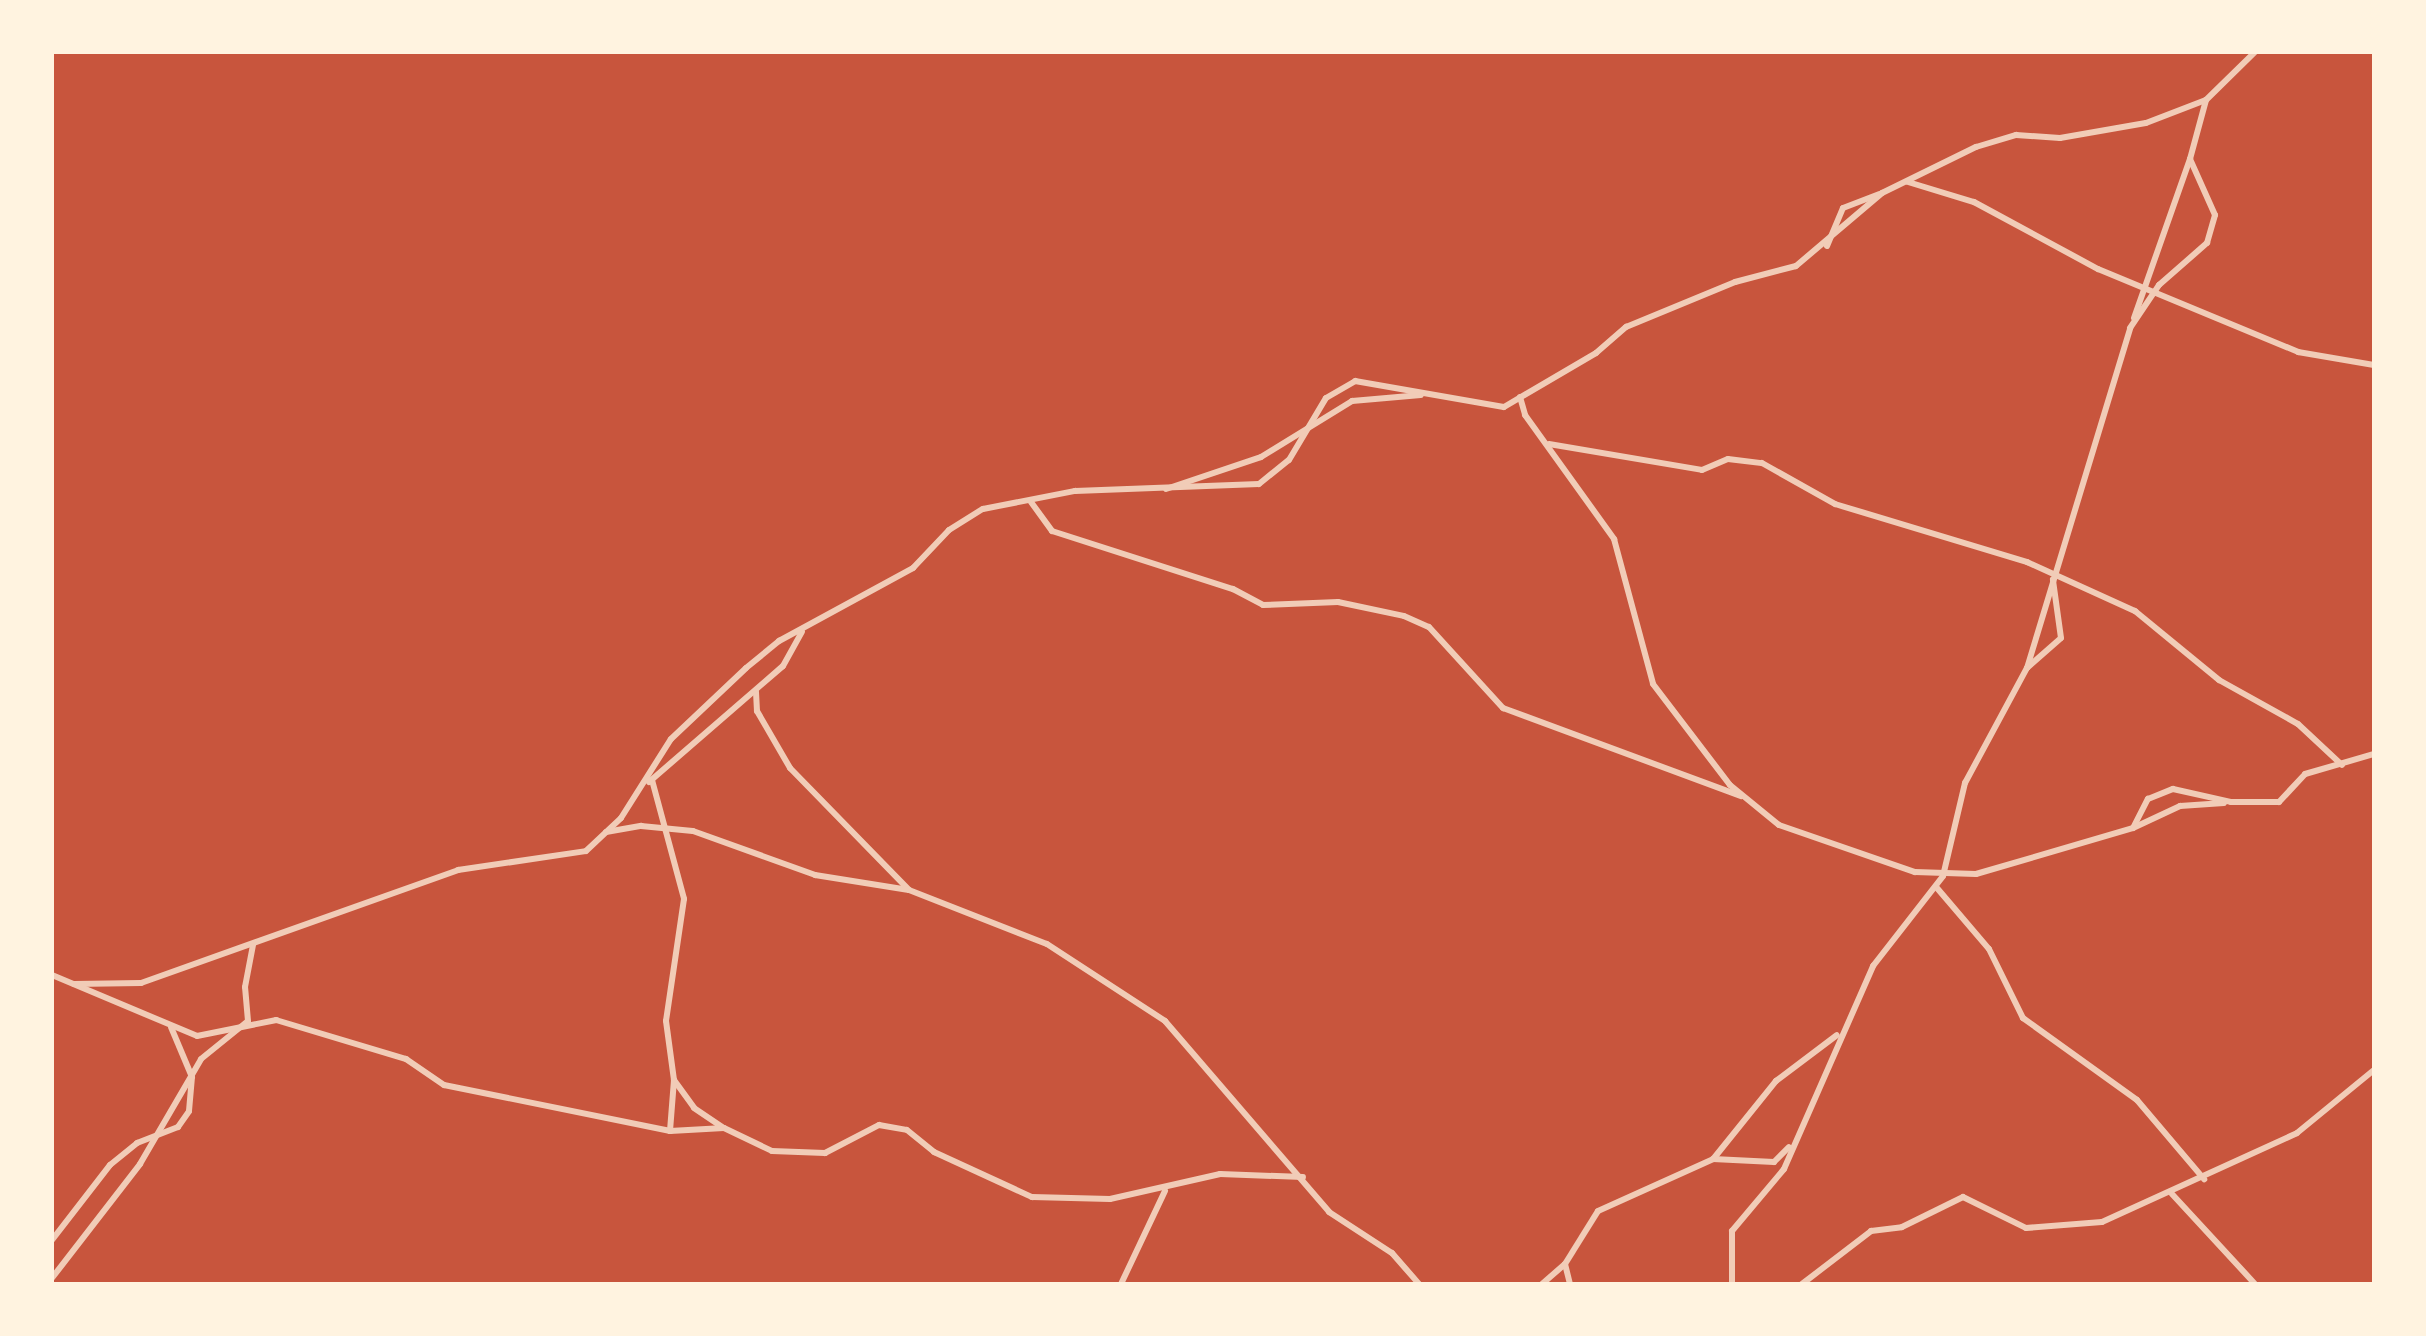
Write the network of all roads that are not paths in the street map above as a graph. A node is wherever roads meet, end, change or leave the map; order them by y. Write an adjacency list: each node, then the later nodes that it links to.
1 (2255, 52): 2 (street)
2 (2206, 100): 3 (street); 4 (street)
3 (2190, 159): 7 (street); 8 (street)
4 (1908, 182): 5 (street); 7 (street)
5 (1882, 193): 6 (street); 6 (street)
6 (1827, 247): 12 (street)
7 (2145, 286): 8 (street); 9 (street)
8 (2155, 290): 9 (street); 10 (street)
9 (2130, 328): 17 (street)
10 (2374, 365)
11 (1425, 394): 12 (street); 13 (street); 13 (street)
12 (1520, 397): 14 (street)
13 (1303, 435): 15 (street); 15 (street)
14 (1549, 444): 17 (street); 25 (street)
15 (1160, 491): 16 (street)
16 (1031, 502): 18 (street); 25 (street)
17 (2052, 577): 19 (street); 19 (street); 22 (street)
18 (802, 632): 20 (street); 24 (street)
19 (2027, 668): 30 (street)
20 (756, 692): 23 (street); 32 (street)
21 (2374, 754): 22 (street)
22 (2342, 765): 26 (street)
23 (652, 780): 24 (street); 27 (street)
24 (643, 787): 29 (street)
25 (1744, 797): 30 (street)
26 (2231, 802): 28 (street); 28 (street)
27 (661, 828): 29 (street); 32 (street); 41 (street)
28 (2133, 828): 30 (street)
29 (605, 832): 33 (street)
30 (1943, 876): 31 (street)
31 (1937, 888): 38 (street); 48 (street)
32 (909, 890): 47 (street)
33 (253, 945): 35 (street); 36 (street)
34 (52, 975): 35 (street)
35 (74, 984): 37 (street)
36 (248, 1021): 37 (street); 40 (street); 43 (street)
37 (171, 1027): 40 (street)
38 (1840, 1033): 45 (street); 46 (street)
39 (2374, 1070): 48 (street)
40 (192, 1077): 44 (street); 44 (street)
41 (674, 1080): 42 (street); 43 (street)
42 (724, 1128): 43 (street); 49 (street)
43 (670, 1131)
44 (161, 1132): 51 (street); 53 (street)
45 (1789, 1147): 46 (street); 58 (street)
46 (1713, 1159): 52 (street)
47 (1303, 1177): 49 (street); 55 (street)
48 (2204, 1179): 50 (street)
49 (1165, 1191): 54 (street)
50 (2172, 1194): 59 (street); 60 (street)
51 (52, 1240)
52 (1565, 1264): 56 (street); 57 (street)
53 (52, 1278)
54 (1121, 1284)
55 (1419, 1284)
56 (1542, 1284)
57 (1570, 1284)
58 (1732, 1284)
59 (1802, 1284)
60 (2255, 1284)

